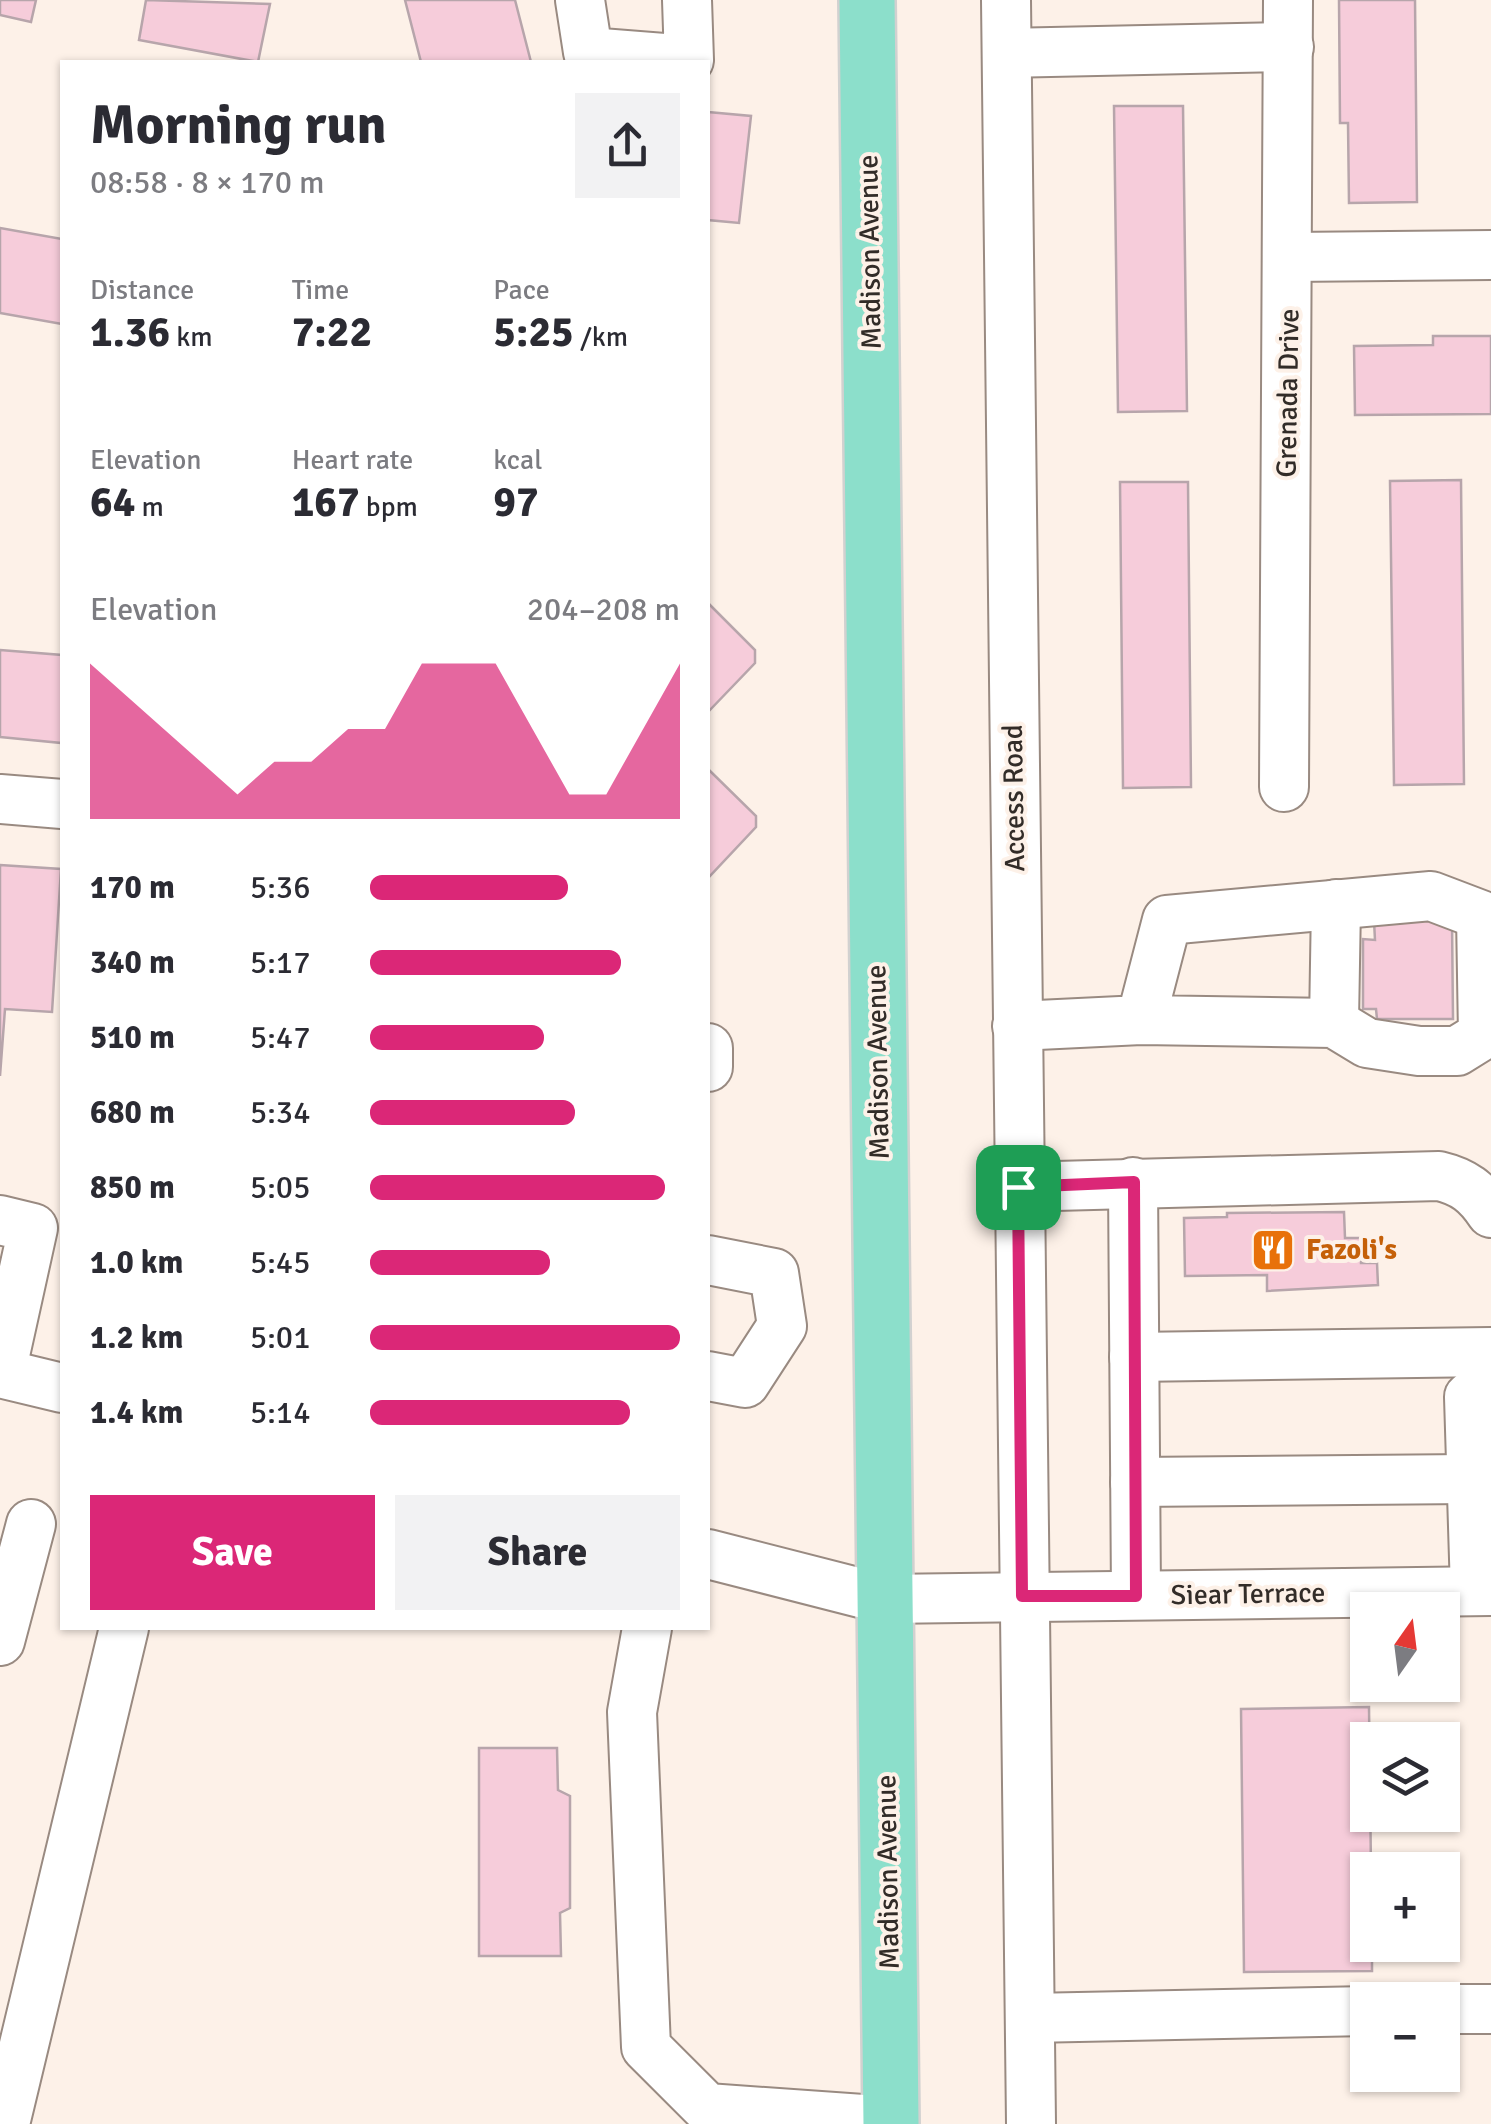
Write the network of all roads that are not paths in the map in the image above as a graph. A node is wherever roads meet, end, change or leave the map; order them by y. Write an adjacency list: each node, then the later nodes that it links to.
1 (580, 0): 2 (street)
2 (686, 0)
3 (867, 0): 35 (main road, Madison Avenue)
4 (1006, 0): 7 (street, Access Road)
5 (1288, 0): 6 (street, Grenada Drive)
6 (1288, 47): 7 (street); 9 (street, Grenada Drive)
7 (1007, 53): 16 (street, Access Road)
8 (1491, 255): 9 (street)
9 (1290, 257): 10 (street, Grenada Drive)
10 (1284, 787)
11 (0, 799): 12 (street)
12 (60, 804)
13 (1336, 904): 14 (street); 15 (street); 15 (street)
14 (1141, 1020): 15 (street); 16 (street)
15 (1334, 1024)
16 (1017, 1026): 18 (street, Access Road)
17 (1134, 1182): 18 (street); 19 (street); 23 (street)
18 (1018, 1187): 33 (street, Access Road)
19 (1491, 1212)
20 (0, 1220): 24 (street)
21 (710, 1260): 25 (street)
22 (1491, 1352): 23 (street)
23 (1134, 1357): 29 (street)
24 (0, 1373): 27 (street)
25 (710, 1376)
26 (1491, 1378): 28 (street)
27 (60, 1388)
28 (1469, 1479): 29 (street); 32 (street)
29 (1135, 1482): 34 (street)
30 (31, 1524): 38 (street)
31 (710, 1555): 35 (street, Siear Terrace)
32 (1483, 1591): 34 (street, Siear Terrace)
33 (1022, 1596): 34 (street, Siear Terrace); 35 (street, Siear Terrace); 42 (street, Access Road)
34 (1136, 1596)
35 (884, 1599): 43 (main road, Madison Avenue)
36 (124, 1630): 44 (street)
37 (647, 1630): 43 (street)
38 (0, 1641)
39 (1491, 2008): 40 (street)
40 (1460, 2009)
41 (1350, 2011): 42 (street)
42 (1030, 2018): 45 (street, Access Road)
43 (891, 2123)
44 (5, 2124)
45 (1031, 2124)

